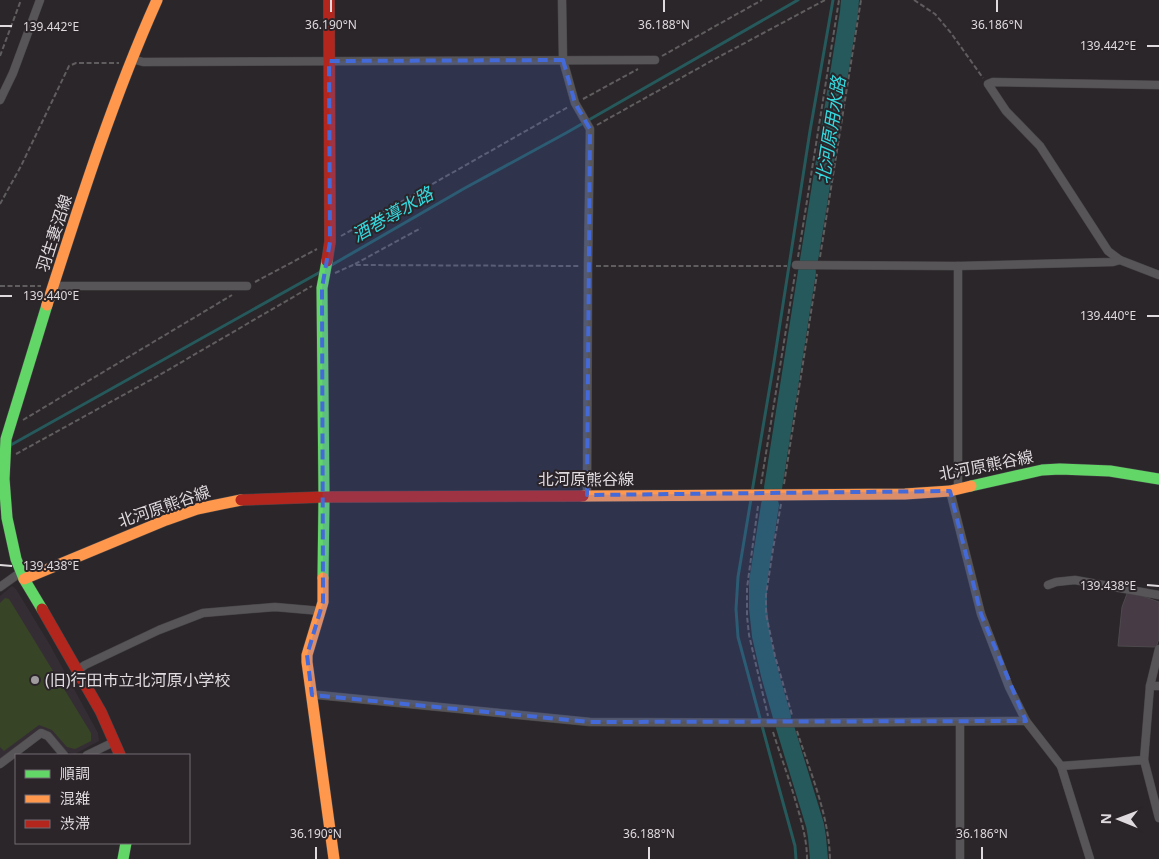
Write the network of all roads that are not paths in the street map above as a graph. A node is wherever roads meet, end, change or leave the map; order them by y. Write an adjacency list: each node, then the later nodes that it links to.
1 (40, 0): 10 (street)
2 (157, 0): 8 (main road, 羽生妻沼線)
3 (329, 0): 7 (main road)
4 (562, 0): 5 (street)
5 (563, 60): 6 (street); 7 (street); 20 (street)
6 (655, 60)
7 (329, 61): 8 (street); 21 (main road)
8 (131, 63): 15 (main road, 羽生妻沼線)
9 (1159, 85): 11 (street)
10 (0, 100)
11 (1120, 260): 13 (street); 14 (street)
12 (796, 265): 13 (street)
13 (958, 266): 19 (street)
14 (1159, 275)
15 (53, 286): 16 (street); 17 (main road, 羽生妻沼線)
16 (247, 286)
17 (4, 447): 22 (main road, 羽生妻沼線)
18 (1159, 479): 19 (main road, 北河原熊谷線)
19 (954, 490): 20 (main road, 北河原熊谷線); 32 (street)
20 (587, 495): 21 (main road, 北河原熊谷線)
21 (324, 497): 22 (main road, 北河原熊谷線); 26 (main road)
22 (23, 576): 24 (street); 28 (main road, 羽生妻沼線)
23 (1048, 585): 25 (street)
24 (0, 587)
25 (1159, 595)
26 (321, 611): 28 (street); 30 (main road)
27 (1159, 649): 29 (street)
28 (78, 670): 33 (main road, 羽生妻沼線)
29 (1155, 686): 37 (street)
30 (312, 695): 31 (street); 43 (main road)
31 (960, 722): 32 (street); 44 (street)
32 (1026, 722): 39 (street)
33 (114, 742): 35 (street); 36 (main road, 羽生妻沼線)
34 (63, 754): 38 (street)
35 (89, 754)
36 (120, 754)
37 (1144, 760): 39 (street); 40 (street)
38 (0, 764)
39 (1061, 766): 45 (street)
40 (1159, 818)
41 (126, 844): 42 (main road)
42 (123, 859)
43 (334, 859)
44 (960, 859)
45 (1090, 859)

